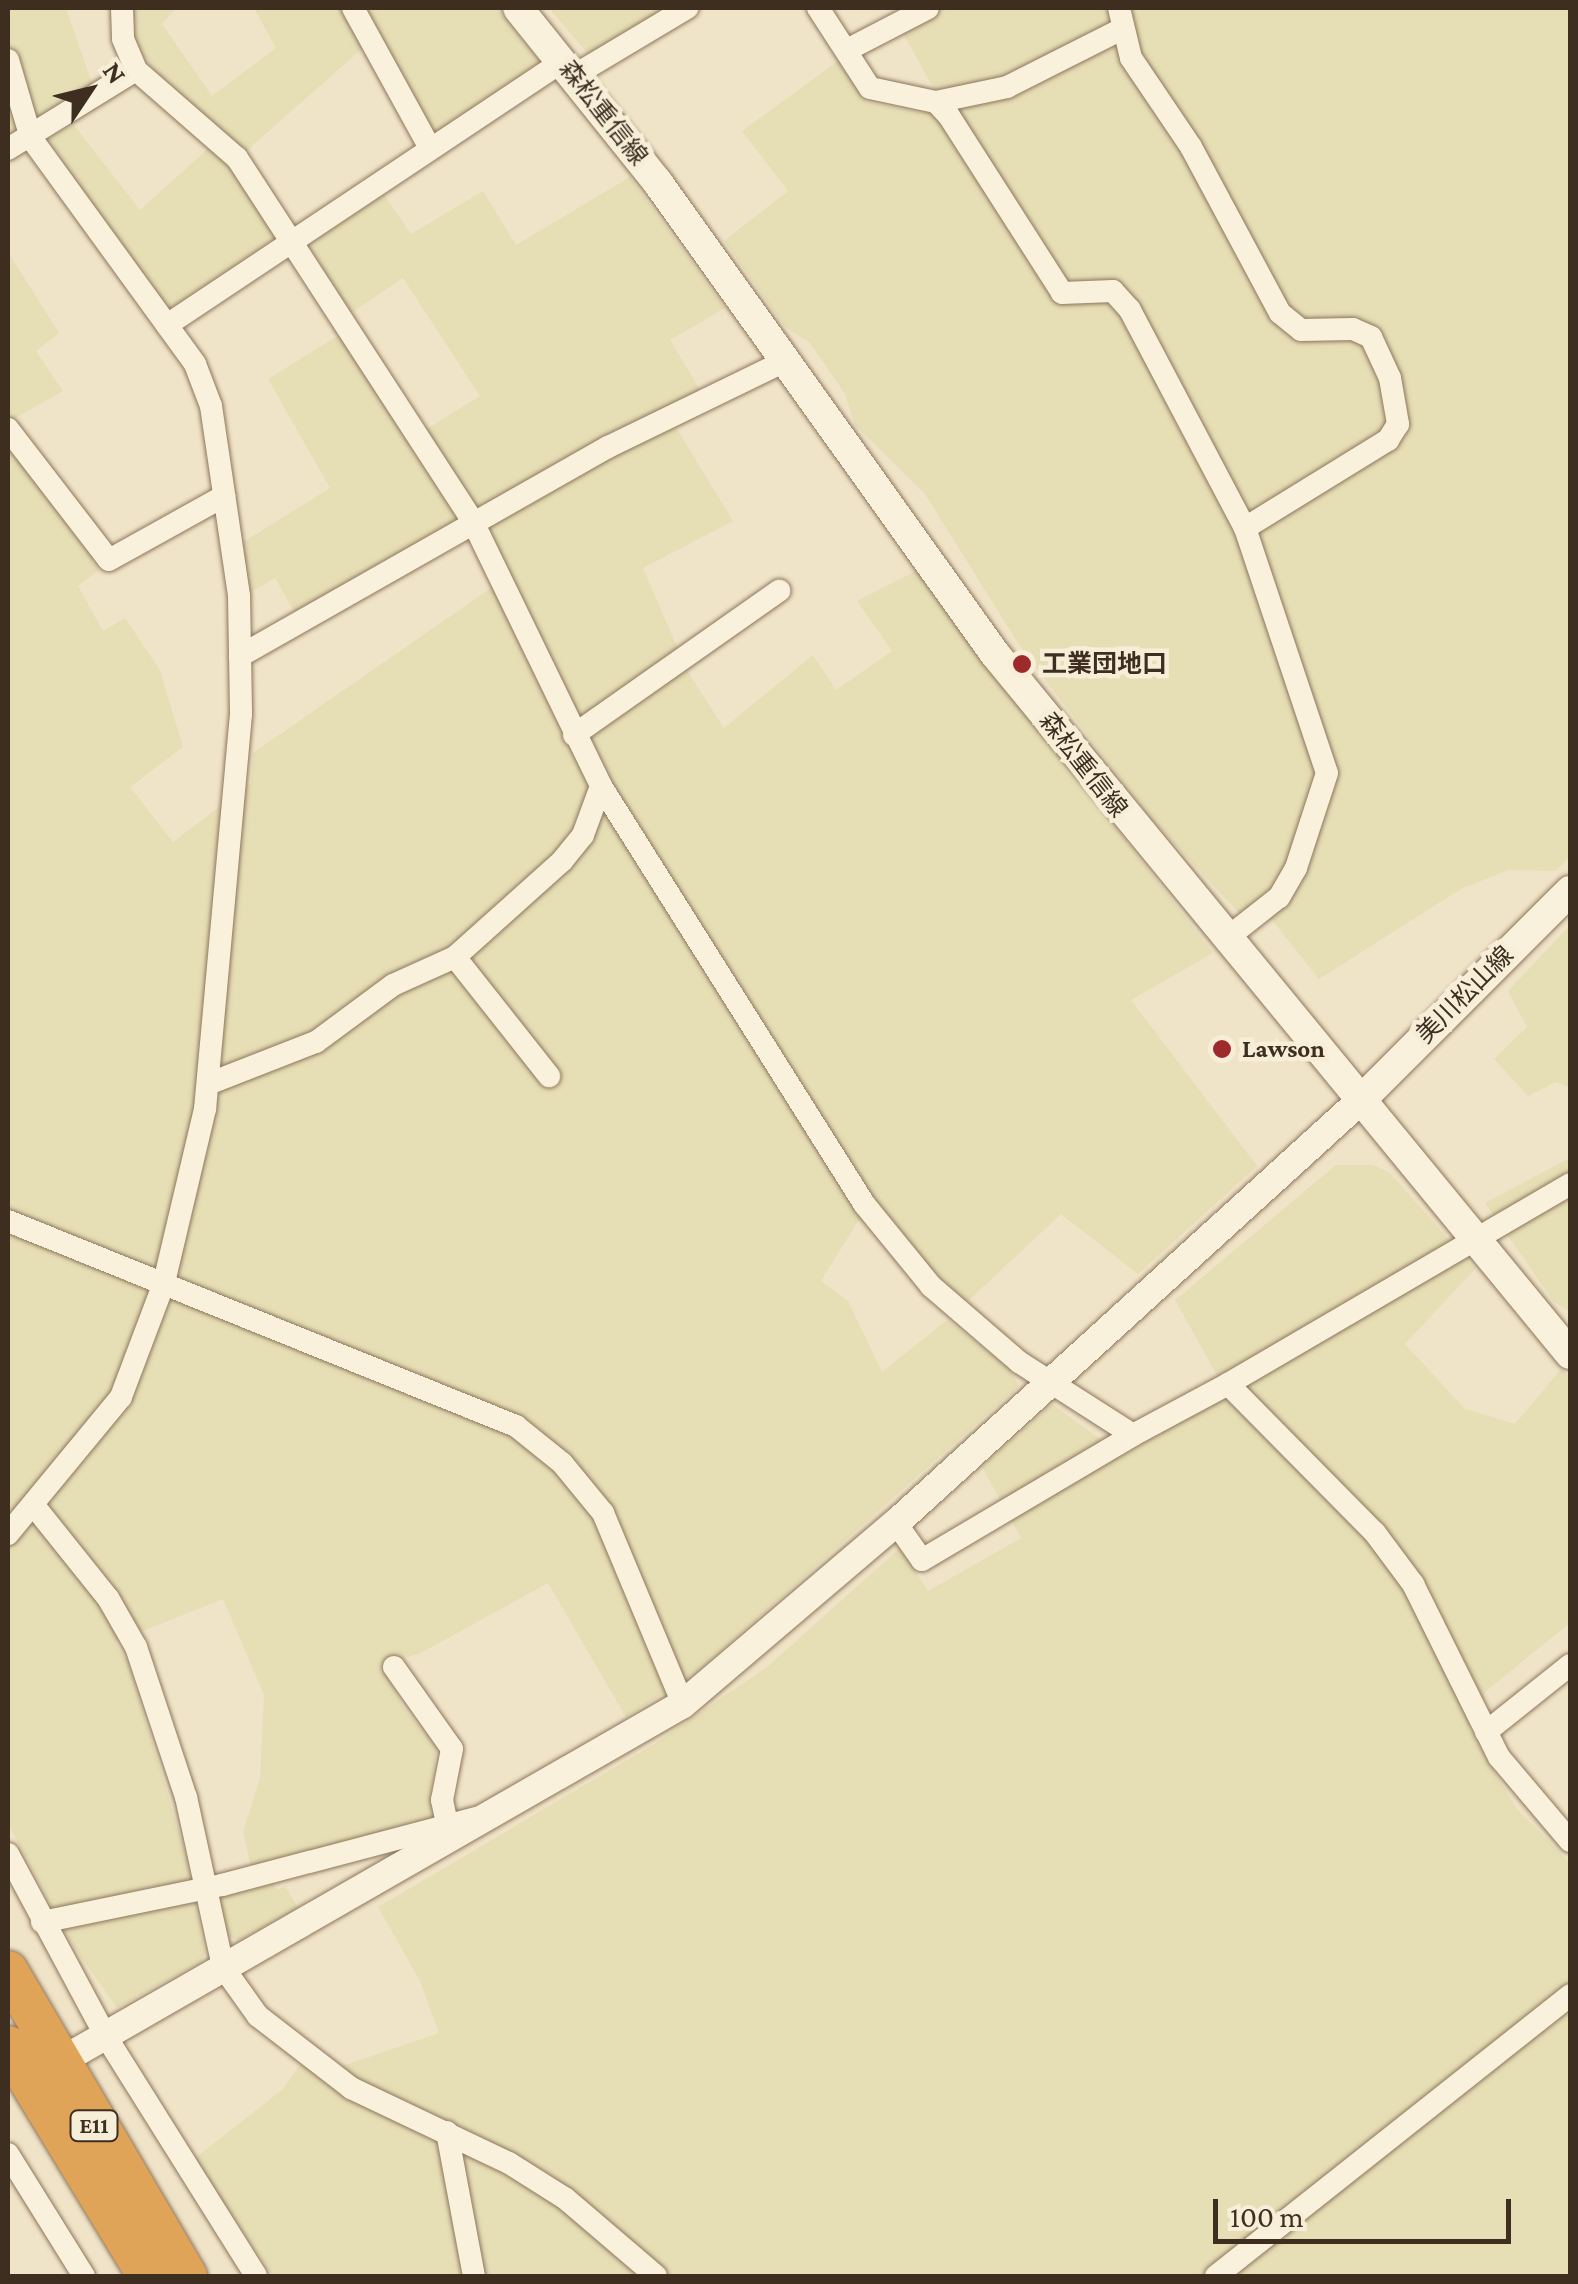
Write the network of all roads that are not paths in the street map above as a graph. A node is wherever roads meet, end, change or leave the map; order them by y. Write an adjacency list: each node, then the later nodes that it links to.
1 (122, 8): 11 (street)
2 (353, 8): 15 (street)
3 (518, 8): 10 (main road, 森松重信線)
4 (687, 8): 10 (street)
5 (818, 8): 8 (street)
6 (928, 8): 8 (street)
7 (1119, 19): 12 (street); 22 (street)
8 (847, 50): 12 (street)
9 (8, 60): 13 (street)
10 (569, 68): 15 (street); 18 (main road, 森松重信線)
11 (136, 70): 13 (street); 16 (street)
12 (936, 102): 22 (street)
13 (31, 138): 14 (street); 17 (street)
14 (8, 148)
15 (430, 148): 16 (street)
16 (290, 239): 17 (street); 21 (street)
17 (167, 326): 20 (street)
18 (785, 361): 21 (street); 28 (main road, 森松重信線)
19 (8, 429): 20 (street)
20 (224, 496): 24 (street)
21 (473, 522): 24 (street); 25 (street)
22 (1245, 528): 28 (street)
23 (779, 592): 25 (street)
24 (240, 656): 31 (street)
25 (574, 734): 26 (street)
26 (601, 786): 29 (street); 38 (street)
27 (1570, 891): 32 (main road, 美川松山線)
28 (1226, 939): 32 (main road, 森松重信線)
29 (455, 957): 30 (street); 31 (street)
30 (549, 1076)
31 (208, 1084): 36 (street)
32 (1360, 1101): 35 (main road, 森松重信線); 38 (street)
33 (1570, 1184): 35 (street)
34 (8, 1221): 36 (street)
35 (1474, 1238): 37 (main road, 森松重信線); 39 (street)
36 (164, 1283): 41 (street); 46 (street)
37 (1570, 1354)
38 (1052, 1382): 40 (street); 42 (street)
39 (1228, 1384): 40 (street); 47 (street)
40 (1133, 1435): 42 (street)
41 (34, 1507): 43 (street); 52 (street)
42 (896, 1523): 46 (street)
43 (8, 1534)
44 (1570, 1664): 47 (street)
45 (394, 1667): 49 (street)
46 (683, 1704): 48 (street)
47 (1486, 1732): 50 (street)
48 (485, 1816): 49 (street); 54 (street)
49 (447, 1824): 52 (street)
50 (1570, 1841)
51 (8, 1854): 53 (street)
52 (203, 1888): 53 (street); 54 (street)
53 (42, 1922): 57 (street)
54 (223, 1967): 57 (street); 60 (street)
55 (8, 1971): 64 (highway, E11)
56 (1570, 1995): 68 (street)
57 (106, 2034): 59 (street); 65 (street)
58 (8, 2046): 63 (highway, E11)
59 (75, 2052)
60 (447, 2132): 66 (street); 67 (street)
61 (8, 2154): 62 (street)
62 (84, 2276)
63 (148, 2276)
64 (186, 2276)
65 (256, 2276)
66 (474, 2276)
67 (656, 2276)
68 (1216, 2276)

